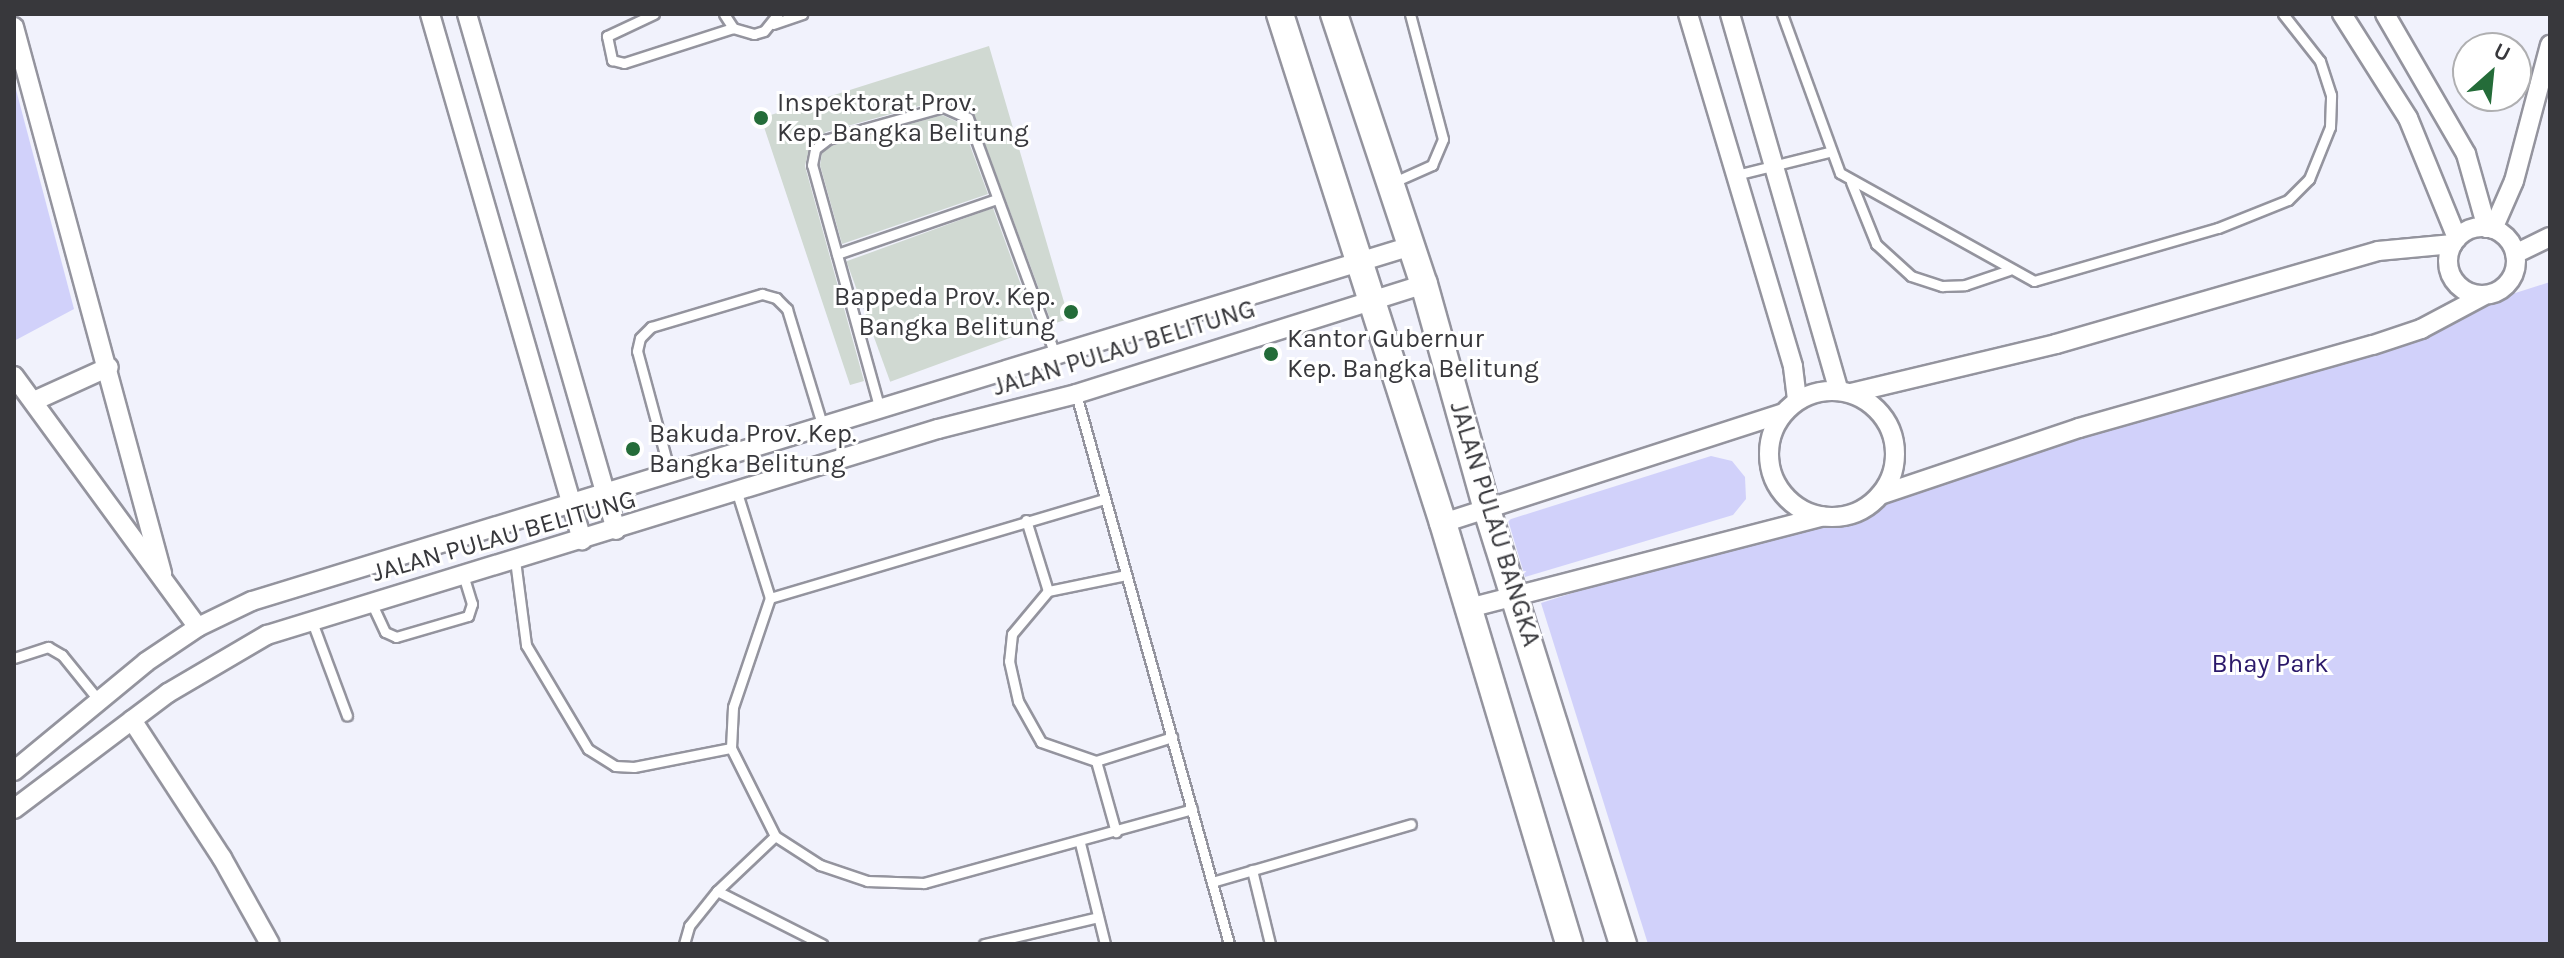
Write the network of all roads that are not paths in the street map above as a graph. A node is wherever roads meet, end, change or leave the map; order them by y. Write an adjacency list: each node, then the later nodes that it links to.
1 (430, 14): 50 (street)
2 (467, 14): 47 (street)
3 (654, 14): 17 (lane)
4 (724, 14): 17 (lane)
5 (802, 14): 15 (lane)
6 (1280, 14): 31 (main road, JALAN PULAU BANGKA)
7 (1334, 14): 23 (main road, JALAN PULAU BANGKA)
8 (1410, 14): 23 (lane)
9 (1688, 14): 21 (street)
10 (1730, 14): 20 (street)
11 (1782, 14): 19 (lane)
12 (2283, 14): 32 (lane)
13 (2342, 14): 27 (street)
14 (2385, 14): 25 (street)
15 (776, 19): 17 (lane)
16 (14, 27): 37 (street)
17 (733, 28)
18 (2550, 45): 25 (street)
19 (1829, 152): 20 (lane); 22 (lane)
20 (1774, 166): 21 (lane); 39 (street)
21 (1736, 175): 43 (street)
22 (1851, 182): 32 (lane); 32 (lane)
23 (1390, 184): 28 (main road, JALAN PULAU BANGKA)
24 (997, 199): 29 (lane); 29 (lane); 36 (lane)
25 (2490, 228): 27 (street); 30 (street)
26 (2550, 237): 30 (street)
27 (2455, 241): 34 (street); 39 (street)
28 (1411, 246): 31 (street, JALAN PULAU BELITUNG); 33 (main road, JALAN PULAU BANGKA)
29 (837, 254): 42 (lane)
30 (2515, 254): 34 (street)
31 (1360, 263): 35 (main road, JALAN PULAU BANGKA); 36 (street, JALAN PULAU BELITUNG)
32 (2009, 270)
33 (1424, 284): 35 (street, JALAN PULAU BELITUNG); 51 (main road, JALAN PULAU BANGKA)
34 (2483, 296): 48 (street)
35 (1372, 299): 40 (street, JALAN PULAU BELITUNG); 54 (main road, JALAN PULAU BANGKA)
36 (1055, 355): 42 (street, JALAN PULAU BELITUNG)
37 (109, 367): 41 (street); 58 (street)
38 (14, 376): 41 (street)
39 (1845, 392): 43 (street); 48 (street)
40 (1076, 394): 46 (street, JALAN PULAU BELITUNG); 49 (lane)
41 (34, 401): 58 (street)
42 (879, 406): 44 (street, JALAN PULAU BELITUNG)
43 (1790, 407): 51 (street); 52 (street)
44 (822, 424): 45 (street, JALAN PULAU BELITUNG); 45 (lane)
45 (670, 473): 47 (street, JALAN PULAU BELITUNG)
46 (737, 493): 55 (street, JALAN PULAU BELITUNG); 63 (lane)
47 (605, 494): 50 (street, JALAN PULAU BELITUNG); 55 (street)
48 (1880, 495): 52 (street)
49 (1105, 499): 53 (lane); 60 (lane)
50 (570, 504): 56 (street); 67 (street, JALAN PULAU BELITUNG)
51 (1487, 510): 54 (street); 62 (main road, JALAN PULAU BANGKA)
52 (1825, 516): 62 (street)
53 (1026, 520): 61 (lane); 63 (lane)
54 (1443, 523): 65 (main road, JALAN PULAU BANGKA)
55 (616, 530): 56 (street, JALAN PULAU BELITUNG)
56 (582, 540): 57 (street, JALAN PULAU BELITUNG)
57 (515, 560): 59 (street, JALAN PULAU BELITUNG); 73 (lane)
58 (162, 573): 67 (street)
59 (463, 575): 64 (street, JALAN PULAU BELITUNG); 64 (lane)
60 (1126, 575): 61 (lane); 72 (lane)
61 (1048, 591): 74 (lane)
62 (1517, 595): 65 (street); 94 (main road, JALAN PULAU BANGKA)
63 (770, 598): 73 (lane)
64 (371, 602): 66 (street, JALAN PULAU BELITUNG)
65 (1465, 609): 93 (main road, JALAN PULAU BANGKA)
66 (311, 619): 70 (lane); 71 (street, JALAN PULAU BELITUNG)
67 (198, 627): 69 (street, JALAN PULAU BELITUNG)
68 (14, 658): 69 (lane)
69 (101, 702): 75 (street, JALAN PULAU BELITUNG)
70 (347, 716)
71 (132, 720): 76 (street, JALAN PULAU BELITUNG); 86 (street)
72 (1172, 737): 74 (lane); 77 (lane)
73 (731, 748): 80 (lane)
74 (1096, 761): 79 (lane)
75 (14, 771)
76 (14, 809)
77 (1192, 809): 79 (lane); 83 (lane)
78 (1411, 824): 82 (lane)
79 (1116, 832): 81 (lane)
80 (775, 836): 81 (lane); 84 (lane)
81 (1080, 843): 85 (lane)
82 (1252, 870): 83 (lane); 92 (lane)
83 (1212, 882): 91 (lane)
84 (717, 891): 87 (lane); 88 (lane)
85 (1098, 917): 89 (lane); 90 (lane)
86 (270, 944)
87 (684, 944)
88 (822, 944)
89 (984, 944)
90 (1105, 944)
91 (1229, 944)
92 (1270, 944)
93 (1569, 944)
94 (1623, 944)

